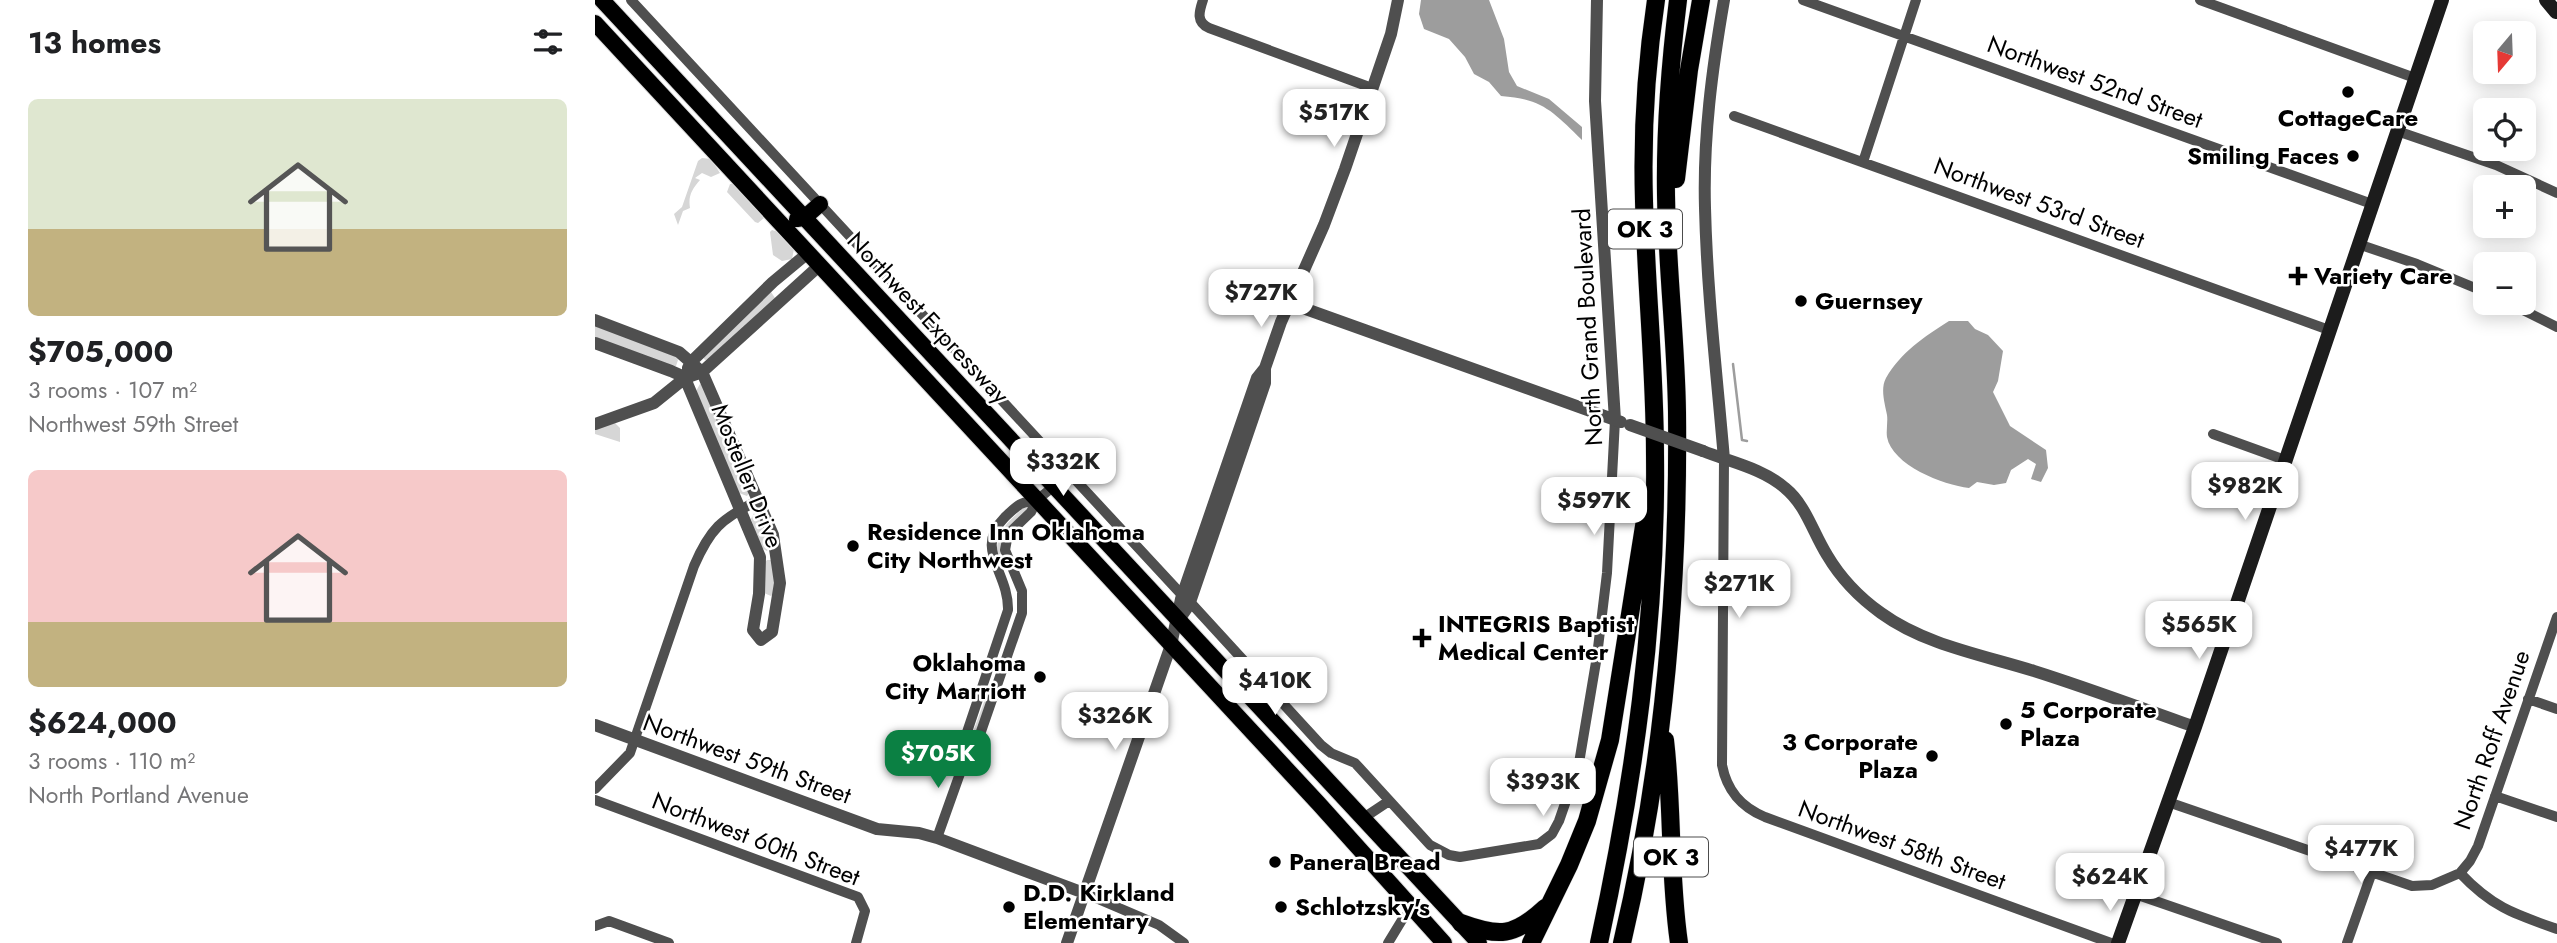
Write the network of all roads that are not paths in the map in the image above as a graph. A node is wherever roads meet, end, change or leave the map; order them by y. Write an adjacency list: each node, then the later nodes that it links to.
1 (602, 0): 29 (highway, Northwest Expressway)
2 (631, 0): 27 (street, Northwest Expressway)
3 (1203, 0): 22 (street)
4 (1398, 0): 22 (street)
5 (1597, 0): 48 (street, North Grand Boulevard)
6 (1648, 0): 20 (highway)
7 (1655, 0): 20 (highway, OK 3)
8 (1678, 0): 32 (highway, OK 3)
9 (1700, 0): 32 (highway)
10 (1724, 0): 52 (street)
11 (1803, 0): 19 (street, Northwest 52nd Street)
12 (1916, 0): 19 (street)
13 (2200, 0): 21 (street)
14 (2442, 0): 21 (main road)
15 (2546, 0): 17 (main road)
16 (2557, 4): 17 (street)
17 (2557, 13)
18 (595, 23): 30 (highway, Northwest Expressway)
19 (1904, 36): 25 (street); 28 (street, Northwest 52nd Street)
20 (1650, 47): 51 (highway, OK 3)
21 (2415, 78): 24 (main road)
22 (1372, 88): 39 (street)
23 (1734, 116): 25 (street, Northwest 53rd Street)
24 (2397, 131): 26 (street); 28 (main road)
25 (1863, 162): 43 (street, Northwest 53rd Street)
26 (2557, 193)
27 (820, 204): 29 (highway); 54 (street, Northwest Expressway)
28 (2372, 204): 31 (main road)
29 (804, 218): 30 (highway); 34 (highway, Northwest Expressway)
30 (778, 221): 33 (highway, Northwest Expressway)
31 (2358, 244): 37 (street); 43 (main road)
32 (1668, 248): 69 (highway, OK 3)
33 (808, 253): 34 (highway); 35 (highway, Northwest Expressway); 36 (street)
34 (838, 254): 55 (highway, Northwest Expressway)
35 (820, 265): 38 (street); 56 (highway, Northwest Expressway)
36 (773, 282): 38 (street); 45 (street)
37 (2473, 287)
38 (785, 297): 46 (street)
39 (1289, 303): 48 (street); 61 (street)
40 (2533, 315): 42 (street)
41 (595, 320): 45 (street)
42 (2557, 327)
43 (2329, 330): 53 (main road)
44 (595, 343): 47 (street)
45 (691, 362): 46 (street); 47 (street)
46 (702, 372): 47 (street); 57 (street, Mosteller Drive)
47 (682, 377): 49 (street); 58 (street, Mosteller Drive)
48 (1615, 420): 52 (street, bridge); 77 (street, North Grand Boulevard)
49 (595, 424)
50 (2214, 434): 53 (street)
51 (1655, 458): 89 (highway, OK 3); 102 (highway)
52 (1724, 460): 71 (street); 105 (street, Northwest 58th Street)
53 (2284, 460): 71 (main road)
54 (1070, 473): 55 (street); 61 (street, Northwest Expressway)
55 (1054, 486): 56 (street); 65 (highway, Northwest Expressway)
56 (1037, 500): 59 (street); 60 (street); 66 (highway, Northwest Expressway)
57 (757, 501): 58 (street); 58 (street, Mosteller Drive)
58 (740, 510): 72 (street)
59 (1010, 561): 60 (street); 63 (street)
60 (996, 565): 62 (street)
61 (1186, 598): 65 (street); 77 (street, Northwest Expressway)
62 (1009, 602): 63 (street); 73 (street)
63 (1022, 606): 73 (street)
64 (2557, 617): 67 (street, North Roff Avenue)
65 (1178, 621): 66 (street); 81 (highway, Northwest Expressway)
66 (1171, 645): 79 (highway, Northwest Expressway); 86 (street)
67 (2528, 699): 68 (street); 75 (street, North Roff Avenue)
68 (2557, 709)
69 (1662, 712): 103 (highway); 104 (highway, OK 3)
70 (595, 725): 72 (street, Northwest 59th Street)
71 (2195, 727): 78 (main road)
72 (634, 740): 74 (street); 82 (street, Northwest 59th Street)
73 (968, 751): 82 (street)
74 (595, 789)
75 (2495, 796): 80 (street); 85 (street, North Roff Avenue)
76 (595, 800): 95 (street, Northwest 60th Street)
77 (1389, 801): 81 (street)
78 (2168, 802): 84 (street); 87 (main road)
79 (1319, 804): 81 (highway); 83 (highway, Northwest Expressway)
80 (2557, 817)
81 (1362, 819): 88 (highway, Northwest Expressway)
82 (937, 838): 86 (street, Northwest 59th Street)
83 (1369, 858): 88 (highway); 90 (highway, Northwest Expressway)
84 (2372, 872): 85 (street); 108 (street)
85 (2460, 873): 93 (street)
86 (1084, 893): 96 (street); 97 (street)
87 (2135, 894): 106 (main road); 107 (street)
88 (1442, 904): 91 (highway, Northwest Expressway)
89 (1547, 906): 91 (highway); 101 (highway, OK 3)
90 (1413, 909): 98 (street); 99 (highway, Northwest Expressway)
91 (1461, 923): 100 (highway, Northwest Expressway)
92 (595, 926): 94 (street)
93 (2557, 929)
94 (669, 943)
95 (856, 943)
96 (1067, 943)
97 (1184, 943)
98 (1388, 943)
99 (1444, 943)
100 (1479, 943)
101 (1531, 943)
102 (1599, 943)
103 (1622, 943)
104 (1679, 943)
105 (2111, 943)
106 (2118, 943)
107 (2277, 943)
108 (2347, 943)

